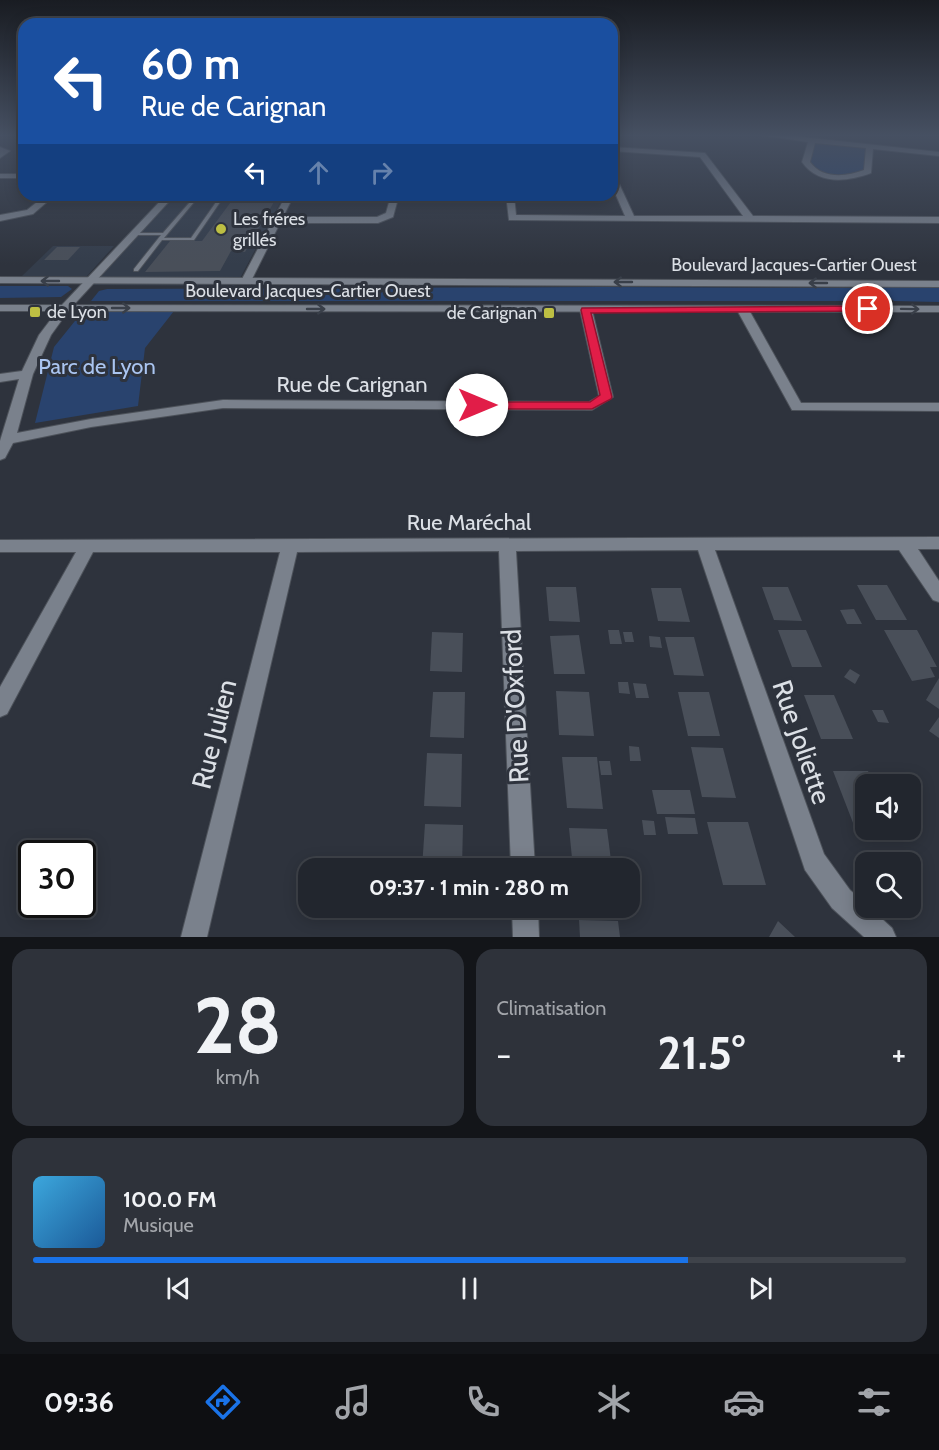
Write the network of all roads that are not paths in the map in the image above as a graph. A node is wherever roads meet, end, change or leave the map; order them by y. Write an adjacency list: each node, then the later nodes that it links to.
1 (719, 178): 12 (street)
2 (618, 190): 11 (street)
3 (44, 201): 10 (street)
4 (165, 201): 15 (street)
5 (193, 201): 16 (lane)
6 (219, 201): 16 (lane)
7 (287, 201): 13 (street)
8 (394, 201): 13 (street)
9 (511, 201): 11 (street)
10 (0, 219)
11 (631, 219): 12 (street)
12 (750, 219): 14 (street)
13 (278, 220): 20 (street)
14 (939, 220)
15 (135, 234): 16 (lane); 19 (street)
16 (162, 237): 17 (lane)
17 (136, 270)
18 (0, 280): 19 (street, Boulevard Jacques-Cartier Ouest, one-way to 18)
19 (92, 280): 20 (street, Boulevard Jacques-Cartier Ouest); 24 (street)
20 (246, 281): 21 (street, Boulevard Jacques-Cartier Ouest, one-way to 20)
21 (866, 283): 22 (street, Boulevard Jacques-Cartier Ouest); 26 (lane)
22 (939, 284)
23 (0, 308): 24 (street, Boulevard Jacques-Cartier Ouest)
24 (65, 308): 28 (street, Boulevard Jacques-Cartier Ouest, one-way to 28); 29 (street)
25 (743, 309): 26 (street, Boulevard Jacques-Cartier Ouest); 28 (street, Boulevard Jacques-Cartier Ouest); 31 (street)
26 (889, 309): 27 (street, Boulevard Jacques-Cartier Ouest, one-way to 27)
27 (939, 309)
28 (586, 310): 32 (street, Rue de Carignan)
29 (27, 374): 30 (street); 32 (street)
30 (0, 378)
31 (939, 407)
32 (8, 439): 33 (street)
33 (0, 455)
34 (904, 543): 35 (street, Rue Maréchal); 37 (street, Rue Maréchal); 41 (street)
35 (939, 543)
36 (507, 544): 37 (street, Rue Maréchal); 38 (street, Rue Maréchal); 43 (street, Rue D'Oxford)
37 (704, 544): 47 (street, Rue Joliette)
38 (290, 545): 40 (street, Rue Maréchal); 45 (street, Rue Julien)
39 (0, 546): 40 (street, Rue Maréchal)
40 (88, 546): 42 (street)
41 (939, 596)
42 (0, 707)
43 (523, 858)
44 (525, 918): 46 (street)
45 (194, 937)
46 (526, 937)
47 (883, 937)

